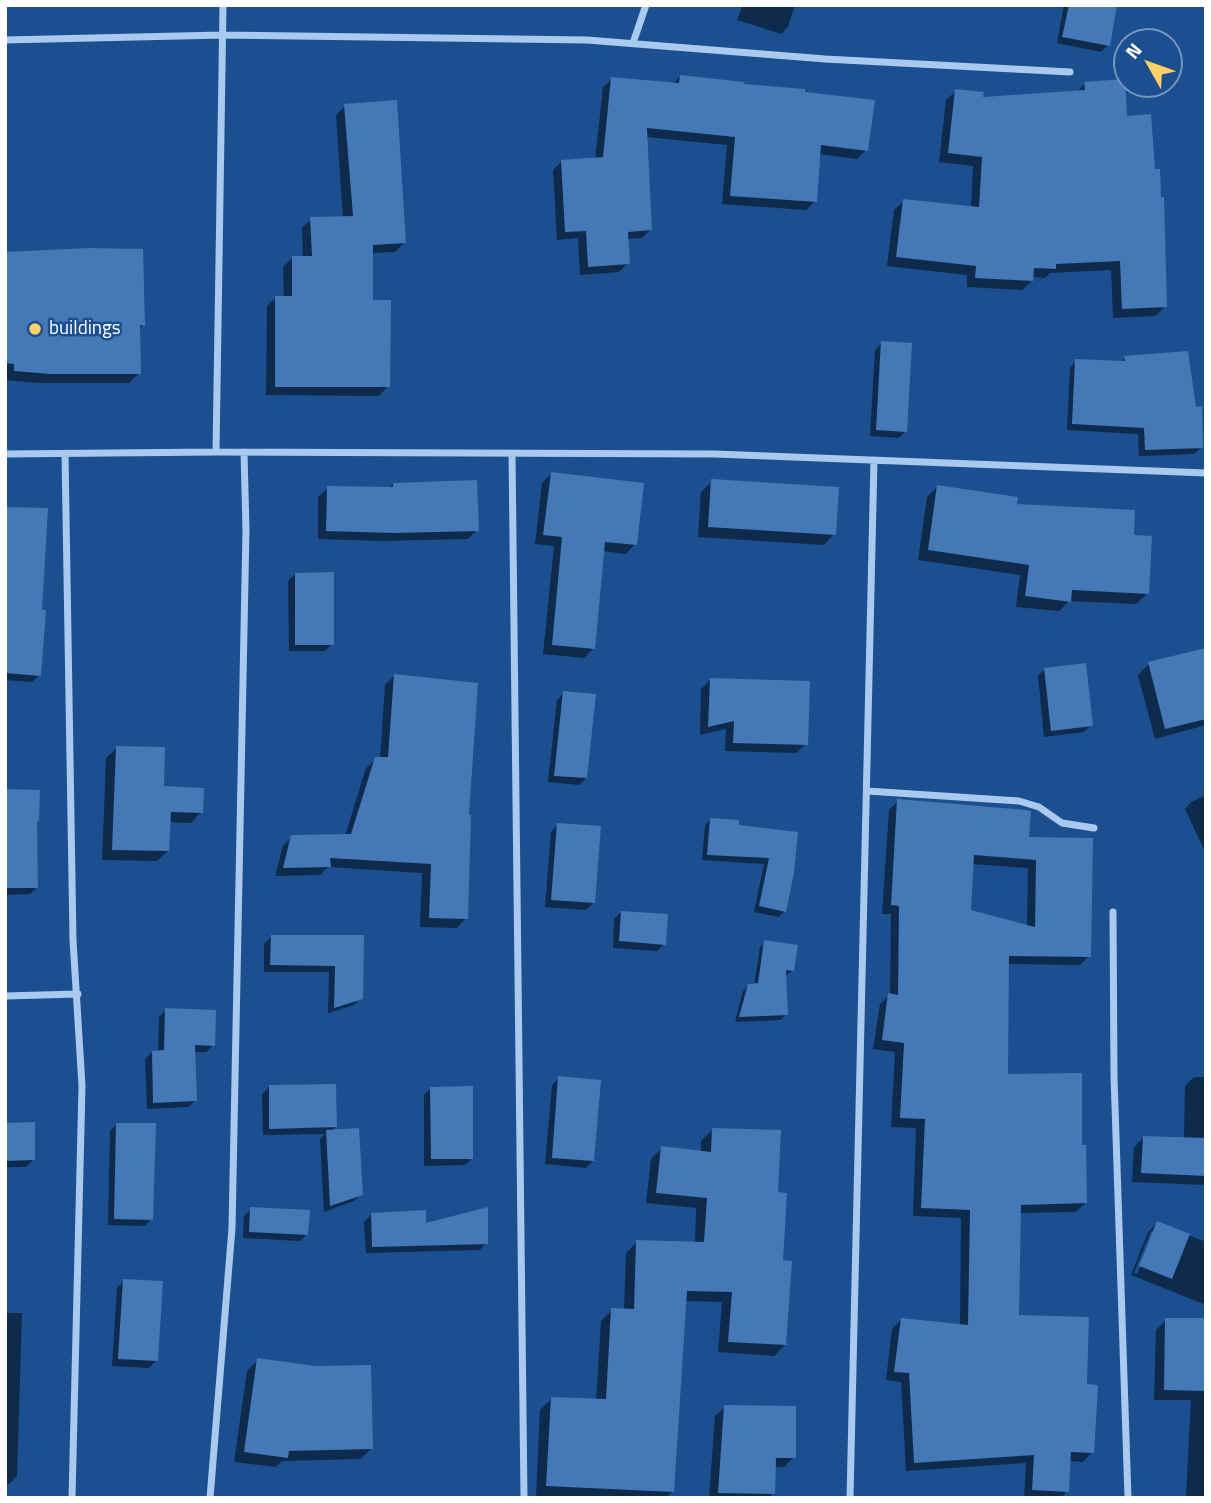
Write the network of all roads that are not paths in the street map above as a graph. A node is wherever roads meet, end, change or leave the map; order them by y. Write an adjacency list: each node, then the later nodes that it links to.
1 (223, 5): 3 (street)
2 (646, 5): 5 (street)
3 (223, 35): 4 (street); 5 (street); 7 (street)
4 (5, 40)
5 (633, 43): 6 (street)
6 (1070, 72)
7 (216, 452): 8 (street); 11 (street)
8 (244, 452): 9 (street); 20 (street)
9 (512, 453): 12 (street); 21 (street)
10 (5, 454): 11 (street)
11 (65, 454): 17 (street)
12 (874, 460): 13 (street); 14 (street)
13 (1206, 473)
14 (867, 791): 15 (street); 22 (street)
15 (1094, 828)
16 (1113, 912): 23 (street)
17 (78, 994): 18 (street); 19 (street)
18 (5, 996)
19 (72, 1498)
20 (210, 1498)
21 (524, 1498)
22 (850, 1498)
23 (1128, 1498)

